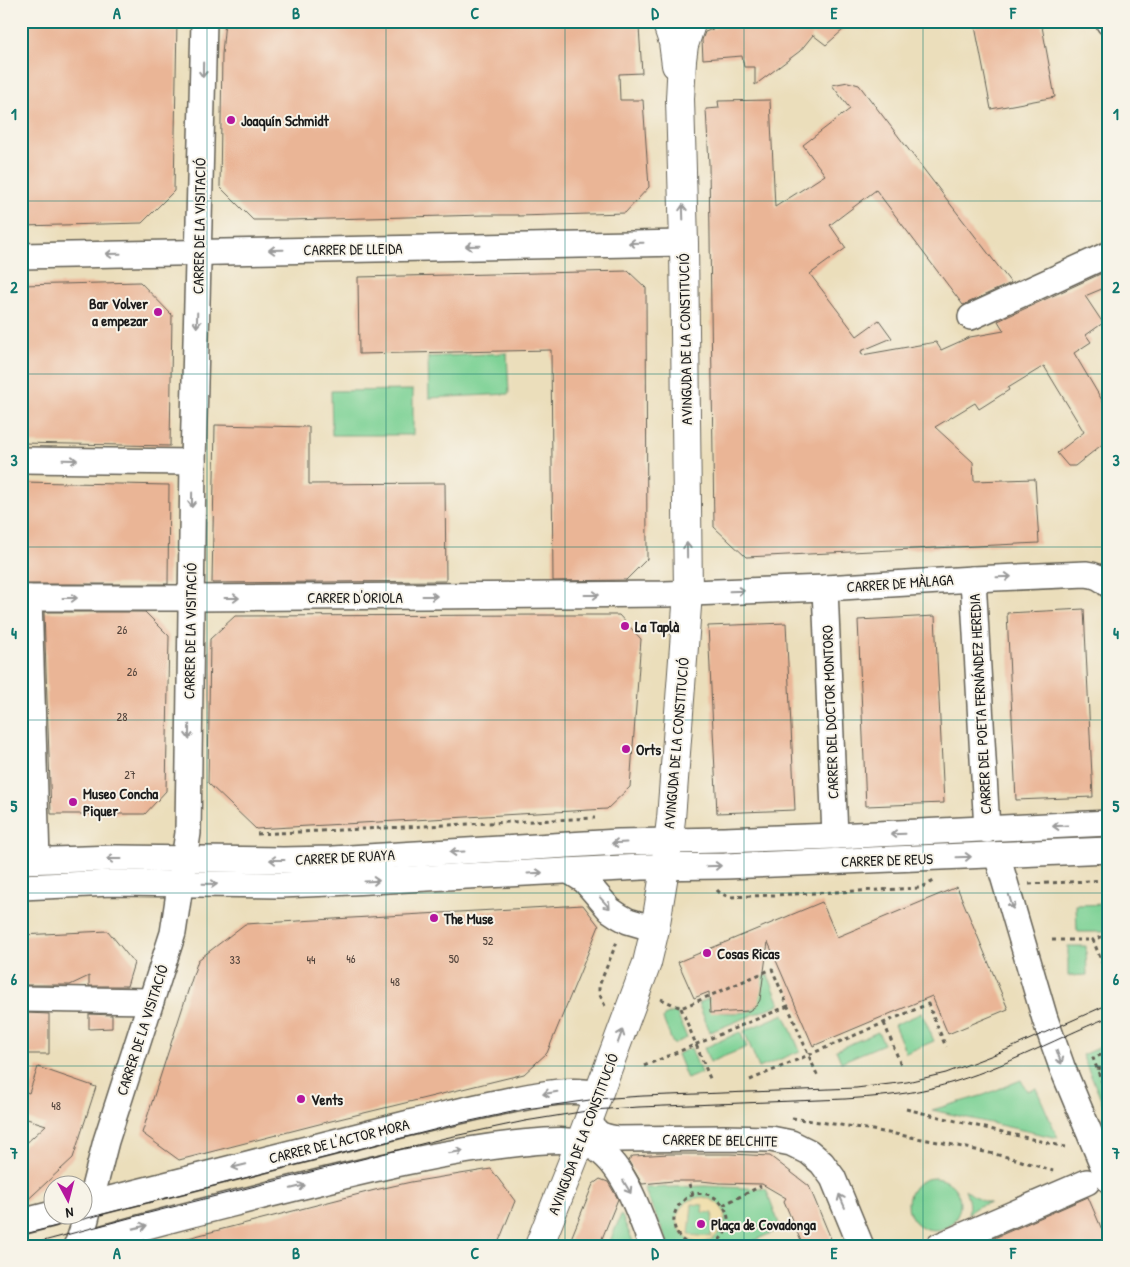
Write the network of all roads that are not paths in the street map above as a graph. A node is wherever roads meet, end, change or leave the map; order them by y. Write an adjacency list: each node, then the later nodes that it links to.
1 (204, 21): 6 (street, CARRER DE LA VISITACIÓ, one-way to 6)
2 (666, 21): 4 (main road)
3 (692, 21): 4 (main road)
4 (680, 99): 5 (main road, AVINGUDA DE LA CONSTITUCIÓ, one-way to 4)
5 (684, 243): 6 (street, CARRER DE LLEIDA, one-way to 6); 15 (main road, AVINGUDA DE LA CONSTITUCIÓ, one-way to 5)
6 (198, 252): 8 (street, CARRER DE LLEIDA, one-way to 8); 11 (street, CARRER DE LA VISITACIÓ, one-way to 11)
7 (1109, 254): 9 (street)
8 (21, 256)
9 (971, 317)
10 (21, 460): 11 (street, one-way to 11)
11 (193, 462): 17 (street, CARRER DE LA VISITACIÓ, one-way to 17)
12 (973, 579): 13 (street, CARRER DE MÀLAGA, one-way to 13); 14 (street, CARRER DE MÀLAGA); 19 (street, CARRER DEL POETA FERNÁNDEZ HEREDIA)
13 (1109, 586)
14 (825, 588): 15 (street, CARRER DE MÀLAGA, one-way to 14); 20 (street, CARRER DEL DOCTOR MONTORO)
15 (688, 593): 17 (street, CARRER D'ORIOLA, one-way to 15); 22 (main road, AVINGUDA DE LA CONSTITUCIÓ)
16 (25, 598): 17 (street, CARRER D'ORIOLA, one-way to 17); 25 (street)
17 (191, 598): 24 (street, CARRER DE LA VISITACIÓ, one-way to 24)
18 (1109, 824): 19 (street, CARRER DE REUS, one-way to 19)
19 (987, 830): 20 (street, CARRER DE REUS, one-way to 20)
20 (835, 836): 22 (street, CARRER DE REUS)
21 (1109, 850): 23 (street, CARRER DE REUS)
22 (666, 854): 23 (street, CARRER DE REUS, one-way to 23); 24 (street, CARRER DE RUAYA, one-way to 24); 26 (street, CARRER DE RUAYA); 29 (main road, AVINGUDA DE LA CONSTITUCIÓ)
23 (997, 855): 35 (street, one-way to 35)
24 (184, 859): 25 (street, CARRER DE RUAYA, one-way to 25); 27 (street, CARRER DE LA VISITACIÓ)
25 (29, 861)
26 (569, 871): 27 (street, CARRER DE RUAYA, one-way to 26); 29 (street, one-way to 29)
27 (180, 884): 28 (street, CARRER DE RUAYA); 31 (street, CARRER DE LA VISITACIÓ)
28 (21, 887)
29 (655, 929): 32 (main road, AVINGUDA DE LA CONSTITUCIÓ, one-way to 29)
30 (21, 999): 31 (street)
31 (151, 1001): 38 (street, CARRER DE LA VISITACIÓ)
32 (598, 1094): 33 (main road, AVINGUDA DE LA CONSTITUCIÓ); 38 (street, CARRER DE L'ACTOR MORA, one-way to 38)
33 (585, 1132): 34 (street); 38 (street, one-way to 33); 39 (main road, AVINGUDA DE LA CONSTITUCIÓ)
34 (614, 1150): 40 (street, one-way to 40); 41 (street, CARRER DE BELCHITE, one-way to 34)
35 (1098, 1181): 42 (street)
36 (42, 1217): 37 (street)
37 (21, 1222)
38 (81, 1229)
39 (539, 1246)
40 (652, 1246)
41 (861, 1246)
42 (939, 1246)

